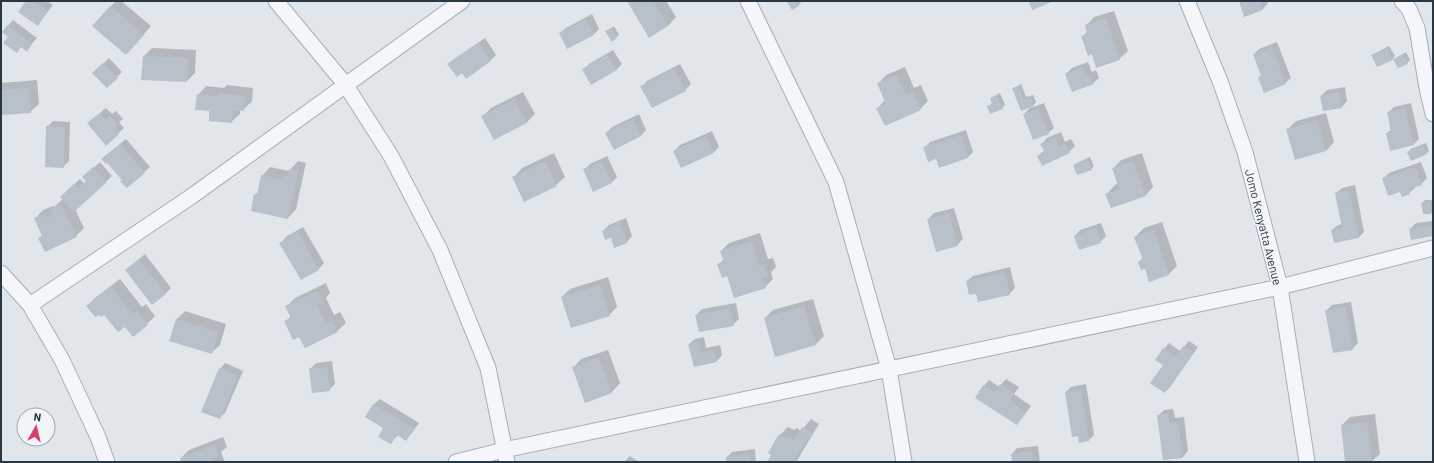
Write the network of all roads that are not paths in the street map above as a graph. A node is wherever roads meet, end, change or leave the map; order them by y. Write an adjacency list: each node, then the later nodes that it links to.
1 (276, 1): 6 (street)
2 (462, 1): 6 (street)
3 (748, 1): 12 (street)
4 (1187, 1): 10 (street, Jomo Kenyatta Avenue)
5 (1402, 1): 7 (street)
6 (345, 84): 11 (street); 13 (street)
7 (1433, 114)
8 (1433, 248): 10 (street)
9 (1, 273): 11 (street)
10 (1280, 287): 12 (street); 17 (street, Jomo Kenyatta Avenue)
11 (30, 305): 14 (street)
12 (889, 369): 13 (street); 16 (street)
13 (506, 456): 15 (street)
14 (107, 462)
15 (456, 462)
16 (904, 462)
17 (1307, 462)

